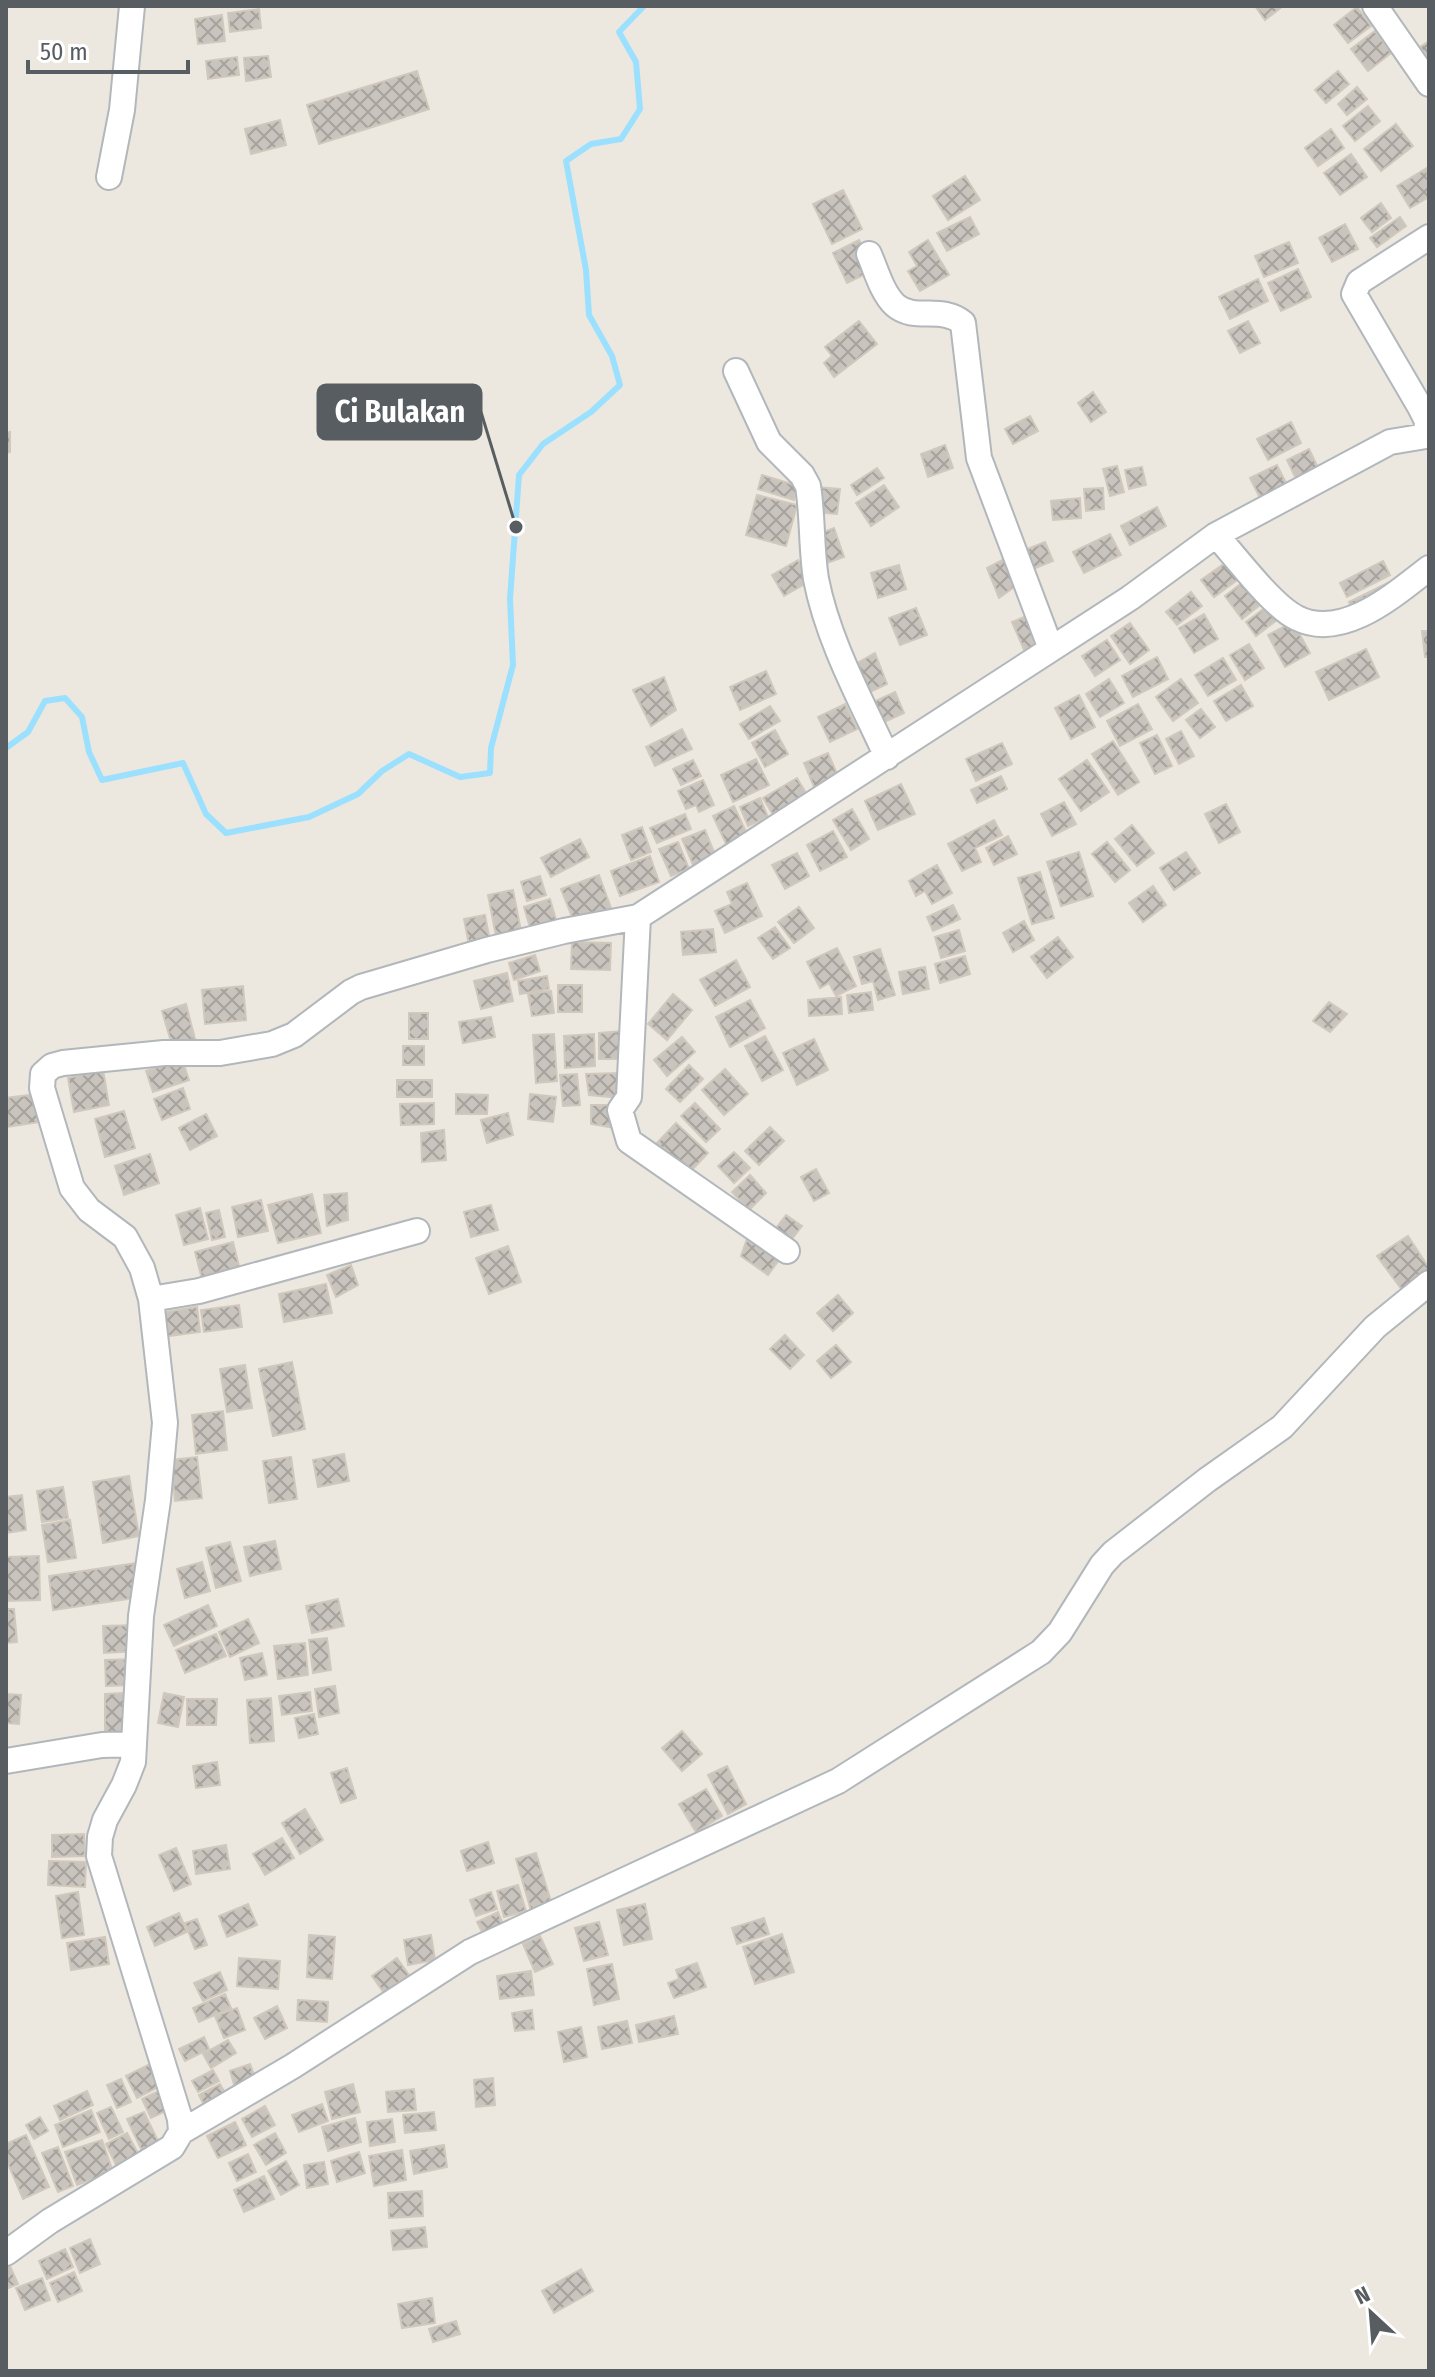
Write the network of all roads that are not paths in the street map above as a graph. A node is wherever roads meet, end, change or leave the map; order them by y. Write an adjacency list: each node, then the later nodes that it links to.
1 (132, 6): 4 (street)
2 (1375, 6): 3 (street)
3 (1429, 84)
4 (109, 177)
5 (1429, 237): 8 (street)
6 (869, 254): 10 (street)
7 (736, 371): 11 (street)
8 (1216, 535): 9 (street); 10 (street)
9 (1429, 568)
10 (1051, 649): 11 (street)
11 (887, 757): 12 (street)
12 (638, 917): 14 (street); 16 (street)
13 (417, 1231): 16 (street)
14 (787, 1251)
15 (1429, 1283): 19 (street)
16 (151, 1299): 17 (street)
17 (134, 1744): 18 (street); 19 (street)
18 (6, 1761)
19 (181, 2132): 20 (street)
20 (6, 2253)

